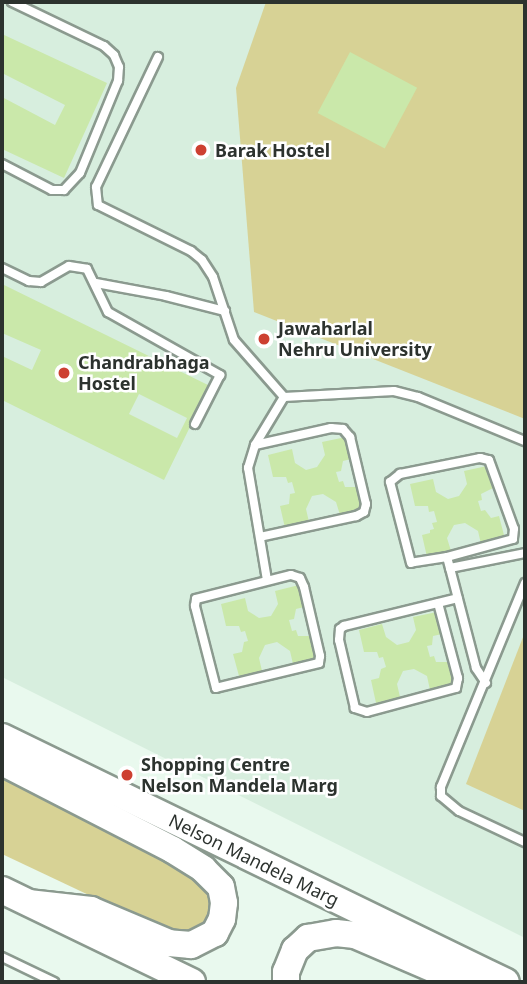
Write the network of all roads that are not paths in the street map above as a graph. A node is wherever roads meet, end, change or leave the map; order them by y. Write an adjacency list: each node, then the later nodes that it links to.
1 (12, 2): 3 (lane)
2 (158, 57): 6 (lane)
3 (2, 164)
4 (2, 268): 5 (lane)
5 (96, 283): 6 (lane); 8 (lane)
6 (225, 311): 7 (lane)
7 (284, 397): 9 (lane); 10 (lane)
8 (195, 424)
9 (525, 441)
10 (255, 445): 11 (lane); 11 (lane)
11 (260, 537): 15 (lane)
12 (525, 553): 14 (lane)
13 (447, 557): 13 (lane); 14 (lane)
14 (450, 568): 17 (lane)
15 (267, 580): 15 (lane)
16 (525, 583): 19 (lane)
17 (457, 598): 18 (lane); 19 (lane)
18 (438, 603): 18 (lane)
19 (486, 683): 22 (lane)
20 (2, 737): 30 (main road, Nelson Mandela Marg)
21 (2, 762): 24 (main road)
22 (525, 842)
23 (2, 890): 24 (main road)
24 (30, 903): 27 (main road)
25 (2, 957): 26 (lane)
26 (54, 982)
27 (192, 982)
28 (286, 982): 29 (main road, Nelson Mandela Marg)
29 (464, 982)
30 (506, 982)

